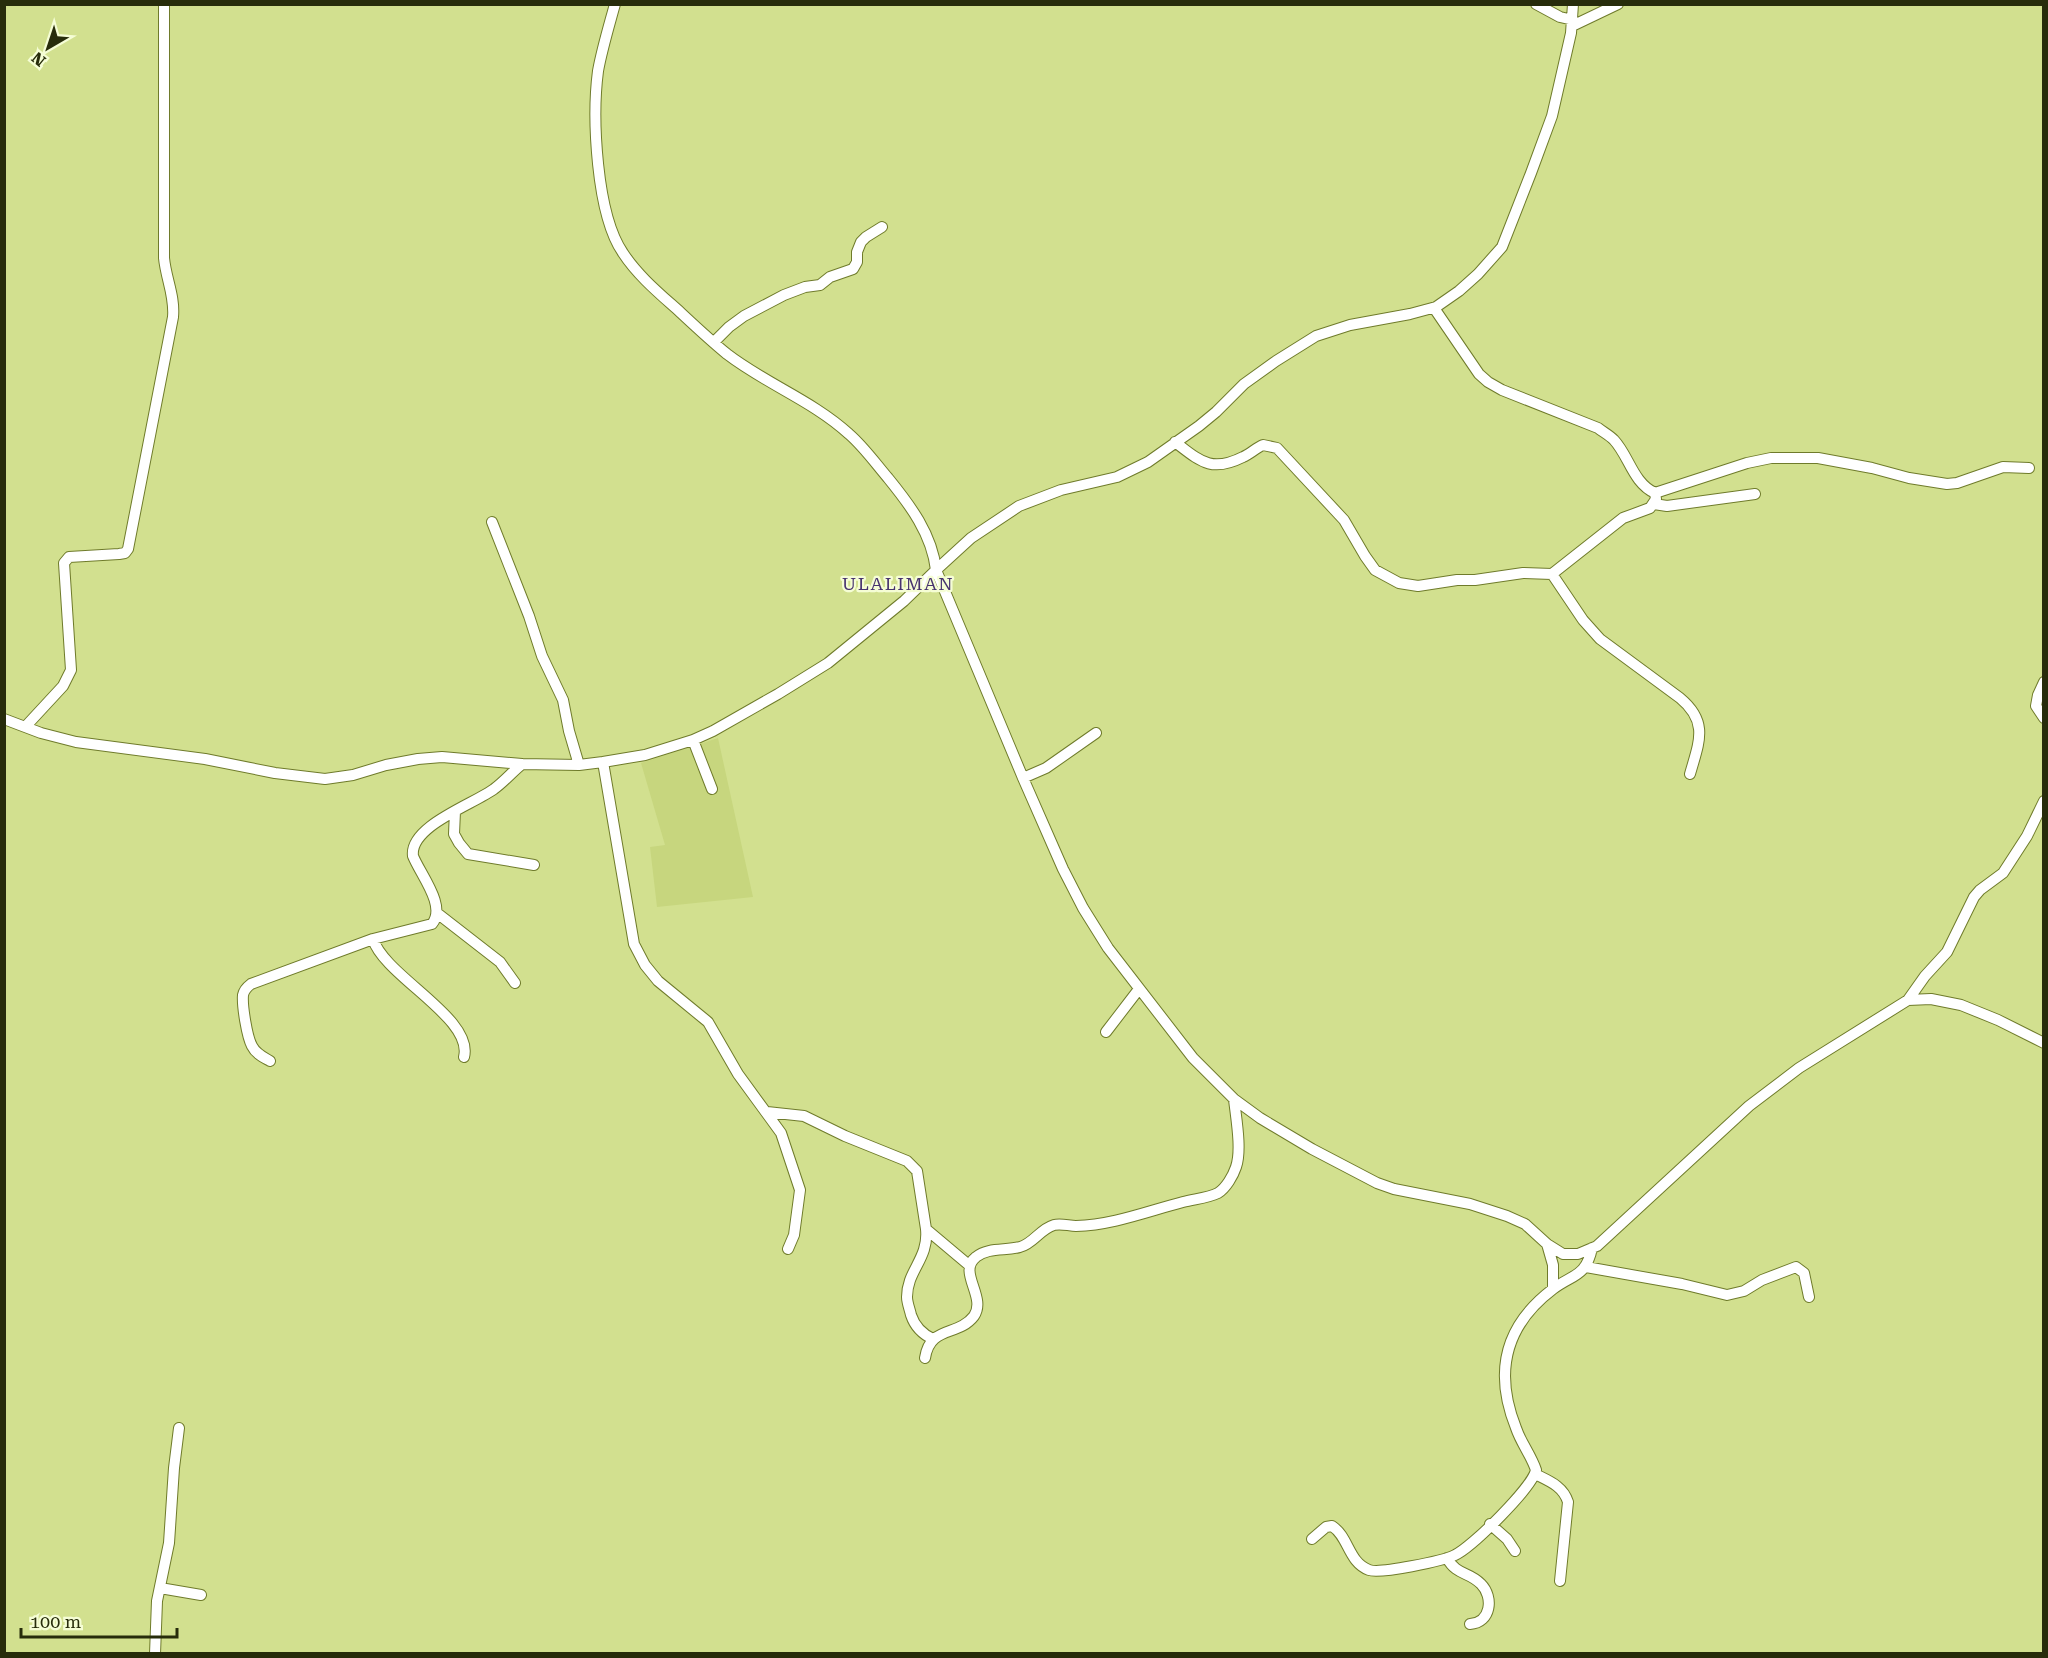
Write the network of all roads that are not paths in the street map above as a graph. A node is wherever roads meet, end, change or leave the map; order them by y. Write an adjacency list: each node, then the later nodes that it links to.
1 (164, 4): 20 (street)
2 (615, 4): 9 (street)
3 (1536, 4): 6 (street)
4 (1573, 4): 6 (street)
5 (1618, 4): 6 (street)
6 (1573, 23): 8 (street)
7 (882, 227): 9 (street)
8 (1434, 308): 10 (street); 13 (street)
9 (714, 342): 15 (street)
10 (1175, 442): 15 (street); 16 (street)
11 (2029, 468): 13 (street)
12 (1755, 494): 13 (street)
13 (1654, 499): 16 (street)
14 (492, 522): 25 (street)
15 (936, 570): 22 (street); 27 (street)
16 (1552, 574): 26 (street)
17 (2043, 682): 18 (street)
18 (2043, 718)
19 (4, 719): 20 (street)
20 (26, 726): 24 (street)
21 (1096, 733): 27 (street)
22 (693, 740): 23 (street); 28 (street)
23 (603, 762): 25 (street); 42 (street)
24 (522, 764): 25 (street); 30 (street)
25 (579, 765)
26 (1690, 774)
27 (1023, 778): 35 (street)
28 (712, 789)
29 (2043, 801): 36 (street)
30 (454, 811): 31 (street); 32 (street)
31 (534, 865)
32 (437, 914): 33 (street); 34 (street)
33 (373, 939): 39 (street); 40 (street)
34 (515, 983)
35 (1139, 989): 37 (street); 41 (street)
36 (1908, 1000): 38 (street); 45 (street)
37 (1106, 1032)
38 (2043, 1043)
39 (464, 1057)
40 (270, 1060)
41 (1234, 1099): 44 (street); 47 (street)
42 (767, 1112): 43 (street); 46 (street)
43 (926, 1230): 47 (street); 51 (street)
44 (1547, 1244): 45 (street); 49 (street)
45 (1592, 1248): 48 (street)
46 (788, 1249)
47 (970, 1266): 51 (street)
48 (1586, 1267): 49 (street); 50 (street)
49 (1553, 1289): 54 (street)
50 (1809, 1297)
51 (933, 1339): 52 (street)
52 (925, 1358)
53 (179, 1428): 60 (street)
54 (1535, 1474): 55 (street); 59 (street)
55 (1490, 1524): 57 (street); 58 (street)
56 (1312, 1539): 58 (street)
57 (1515, 1551)
58 (1447, 1558): 62 (street)
59 (1560, 1581)
60 (160, 1588): 61 (street); 63 (street)
61 (201, 1594)
62 (1470, 1624)
63 (155, 1653)

